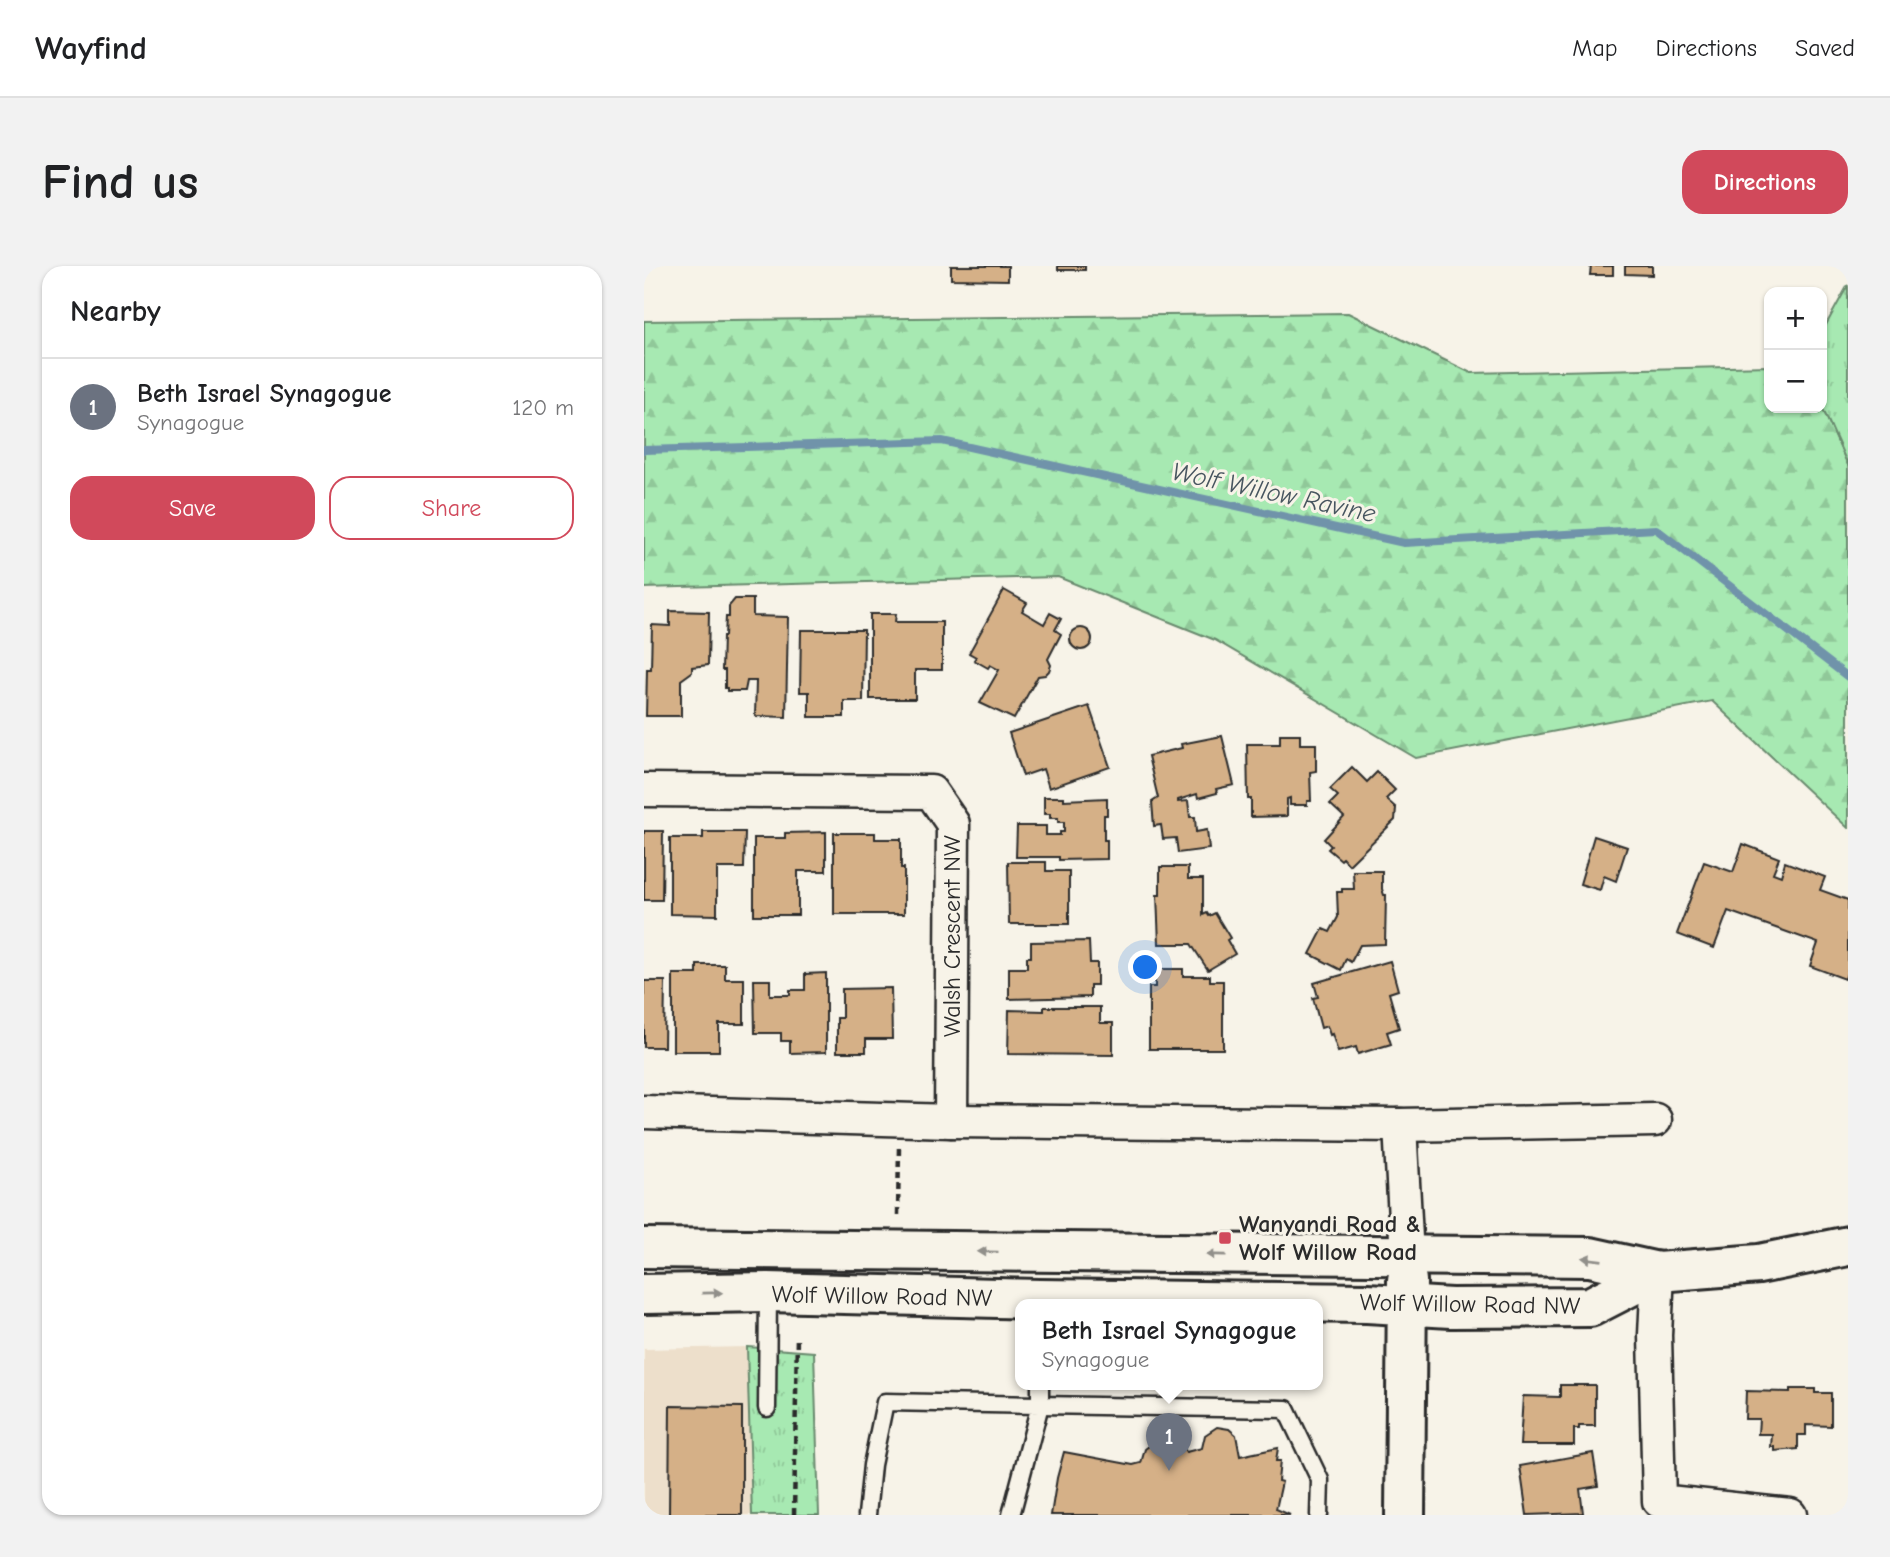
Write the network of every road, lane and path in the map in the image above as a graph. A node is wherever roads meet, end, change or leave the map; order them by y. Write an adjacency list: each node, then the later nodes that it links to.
1 (644, 790): 5 (street, Walsh Crescent NW)
2 (644, 1112): 3 (street)
3 (899, 1119): 5 (street); 7 (path)
4 (1655, 1120): 6 (street)
5 (951, 1121): 6 (street)
6 (1400, 1125): 10 (street, Wolf Willow Road NW)
7 (898, 1215)
8 (1848, 1246): 11 (street, Wolf Willow Road NW)
9 (644, 1248): 10 (street, Wolf Willow Road NW, one-way to 9)
10 (1407, 1257): 11 (street, Wolf Willow Road NW, one-way to 10); 16 (street)
11 (1658, 1272): 16 (street, Wolf Willow Road NW); 26 (street)
12 (768, 1292): 13 (street, Wolf Willow Road NW, one-way to 12); 14 (street, Wolf Willow Road NW); 20 (lane)
13 (644, 1294)
14 (1015, 1301)
15 (1323, 1304): 16 (street, Wolf Willow Road NW)
16 (1407, 1305): 25 (street)
17 (797, 1335): 21 (path)
18 (1040, 1390): 19 (lane)
19 (1040, 1405): 22 (lane); 23 (lane); 24 (lane)
20 (767, 1408)
21 (794, 1515)
22 (867, 1515)
23 (1010, 1515)
24 (1319, 1515)
25 (1405, 1515)
26 (1790, 1515)

